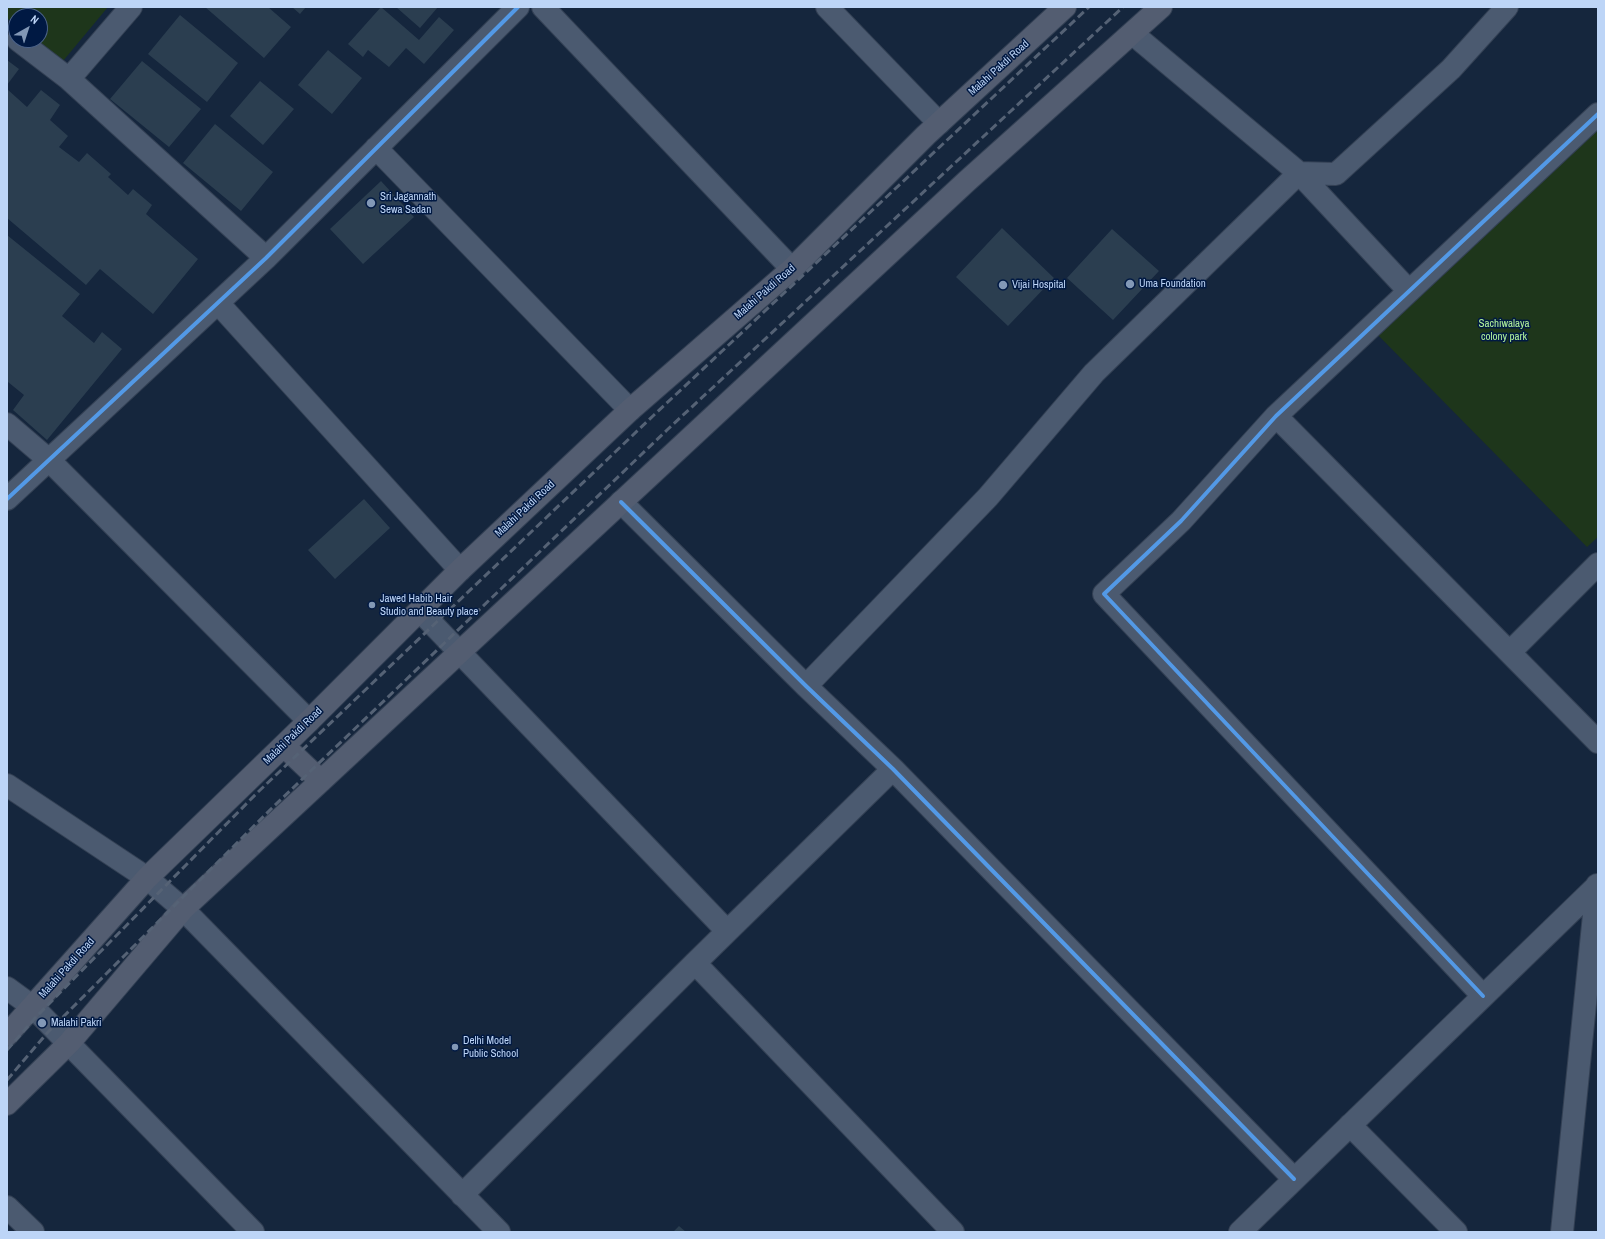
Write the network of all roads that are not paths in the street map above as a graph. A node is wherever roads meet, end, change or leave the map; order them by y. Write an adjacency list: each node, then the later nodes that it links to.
1 (131, 7): 10 (street)
2 (518, 7): 13 (street)
3 (543, 7): 16 (street)
4 (826, 7): 12 (street)
5 (1065, 7): 12 (main road, Malahi Pakdi Road)
6 (1161, 7): 8 (main road)
7 (1506, 7): 14 (street)
8 (1133, 34): 14 (street); 24 (main road)
9 (29, 48): 10 (street)
10 (70, 79): 15 (street)
11 (1598, 114): 17 (street)
12 (939, 123): 16 (main road, Malahi Pakdi Road)
13 (376, 148): 15 (street); 19 (street)
14 (1299, 173): 17 (street); 30 (street)
15 (266, 258): 18 (street)
16 (792, 269): 19 (main road, Malahi Pakdi Road)
17 (1409, 291): 20 (street)
18 (218, 303): 22 (street); 26 (street)
19 (630, 410): 26 (main road, Malahi Pakdi Road)
20 (1276, 416): 28 (street); 43 (street)
21 (7, 424): 22 (street)
22 (49, 460): 23 (street); 31 (street)
23 (7, 499)
24 (621, 502): 29 (main road); 30 (street)
25 (1598, 564): 28 (street)
26 (460, 570): 27 (main road, Malahi Pakdi Road)
27 (420, 611): 29 (street); 31 (main road, Malahi Pakdi Road)
28 (1510, 652): 32 (street)
29 (460, 653): 35 (main road); 40 (street)
30 (806, 686): 34 (street)
31 (309, 721): 33 (main road, Malahi Pakdi Road)
32 (1598, 742)
33 (284, 746): 35 (main road); 37 (main road, Malahi Pakdi Road)
34 (893, 770): 40 (street); 49 (street)
35 (321, 781): 39 (main road)
36 (7, 785): 37 (street)
37 (147, 878): 39 (street); 44 (main road, Malahi Pakdi Road)
38 (1598, 885): 43 (street); 58 (street)
39 (183, 910): 46 (main road); 50 (street)
40 (727, 932): 41 (street)
41 (695, 963): 50 (street); 55 (street)
42 (7, 988): 44 (street)
43 (1484, 996): 48 (street)
44 (33, 1007): 45 (main road, Malahi Pakdi Road); 46 (street)
45 (7, 1035)
46 (69, 1043): 47 (main road); 53 (street)
47 (7, 1104)
48 (1350, 1125): 49 (street); 57 (street)
49 (1294, 1180): 56 (street)
50 (462, 1195): 54 (street)
51 (7, 1207): 52 (street)
52 (33, 1232)
53 (253, 1232)
54 (499, 1232)
55 (953, 1232)
56 (1240, 1232)
57 (1456, 1232)
58 (1562, 1232)

